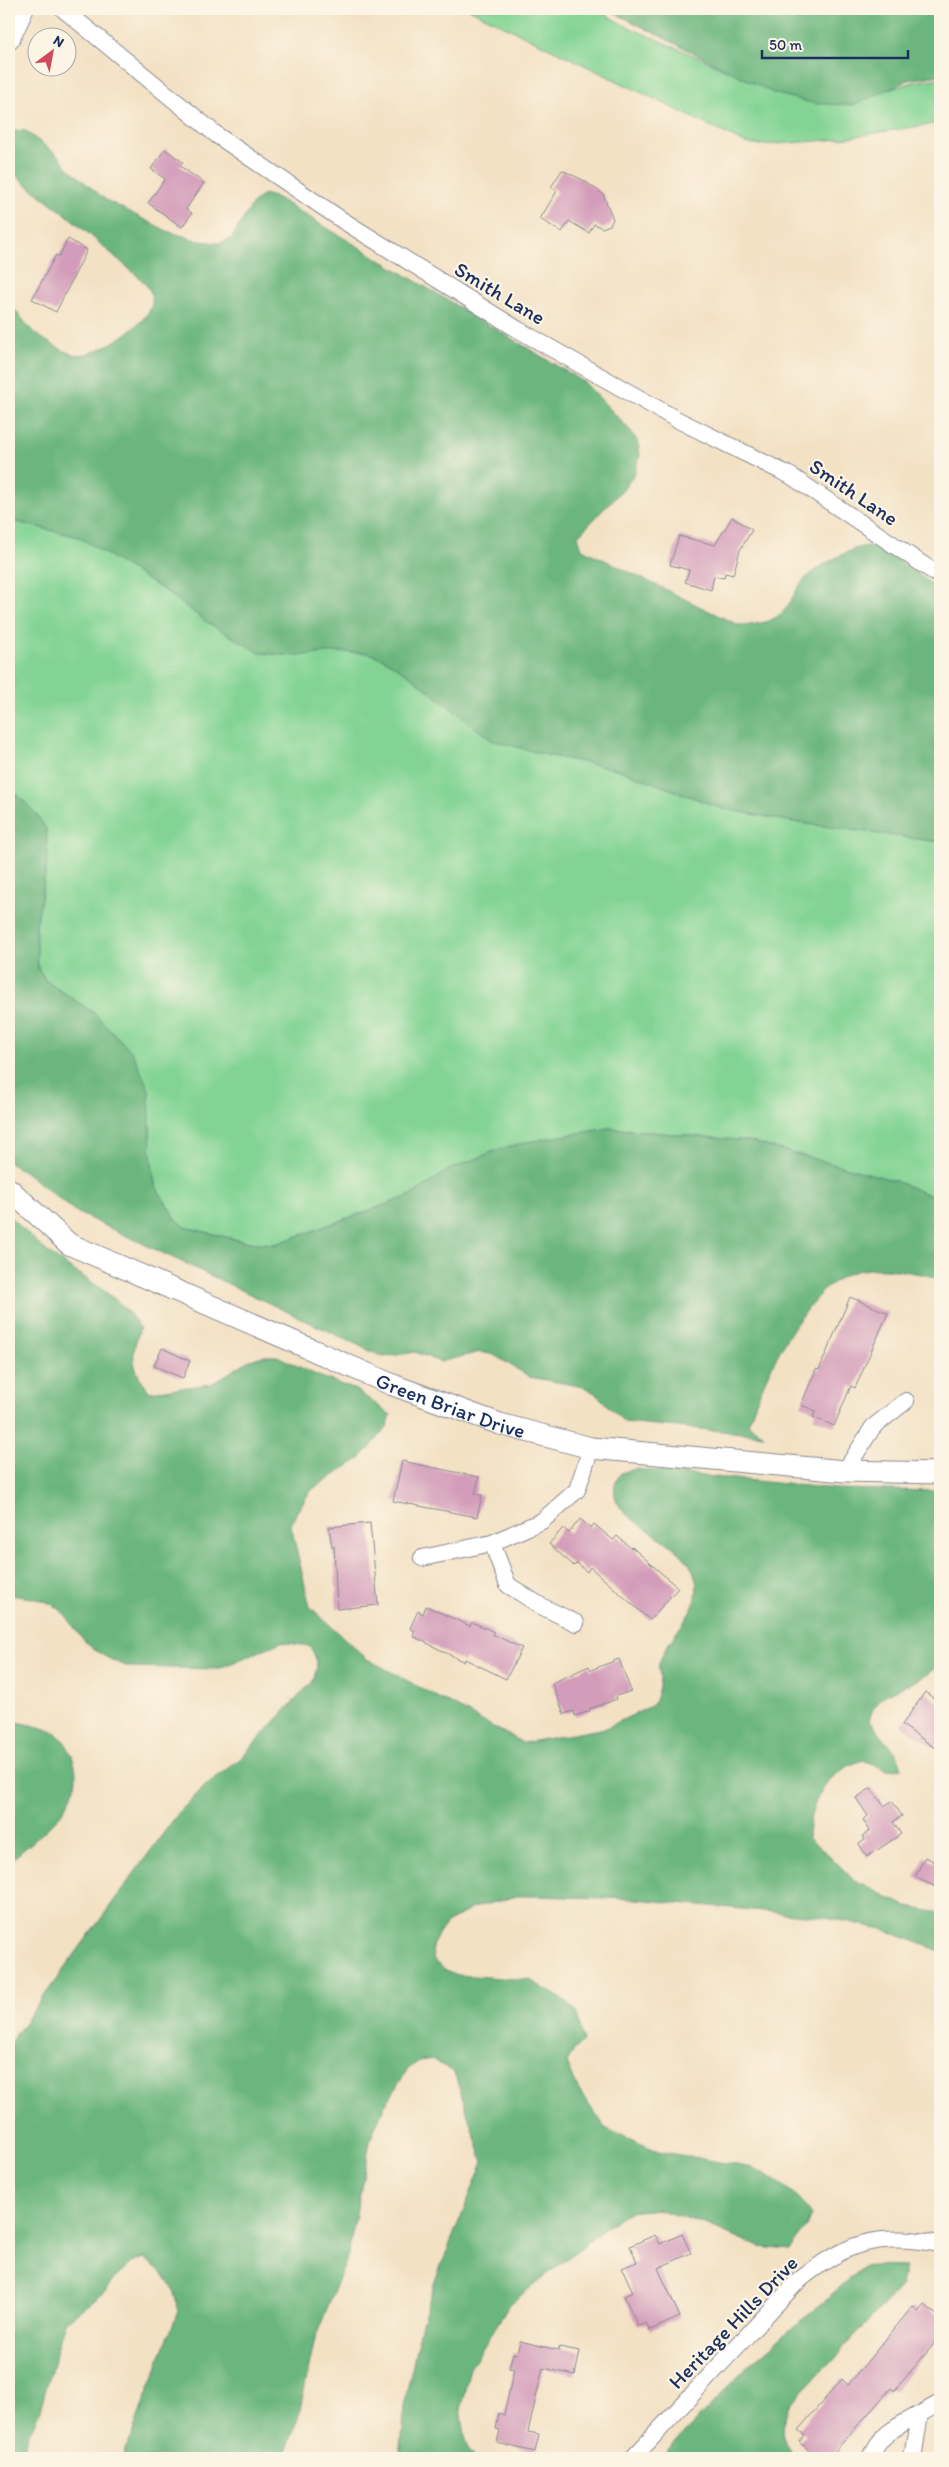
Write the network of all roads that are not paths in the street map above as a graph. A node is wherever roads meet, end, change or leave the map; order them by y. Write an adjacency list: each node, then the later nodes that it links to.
1 (23, 9): 3 (street)
2 (63, 9): 4 (street, Smith Lane)
3 (9, 39)
4 (940, 576)
5 (9, 1189): 7 (street, Green Briar Drive)
6 (906, 1401): 8 (street)
7 (591, 1448): 8 (street, Green Briar Drive); 10 (street)
8 (845, 1471): 9 (street, Green Briar Drive)
9 (940, 1473)
10 (492, 1543): 11 (street); 12 (street)
11 (422, 1558)
12 (576, 1623)
13 (940, 2244): 16 (street, Heritage Hills Drive)
14 (940, 2403): 15 (street)
15 (920, 2414): 17 (street); 18 (street)
16 (633, 2458)
17 (871, 2458)
18 (910, 2458)

